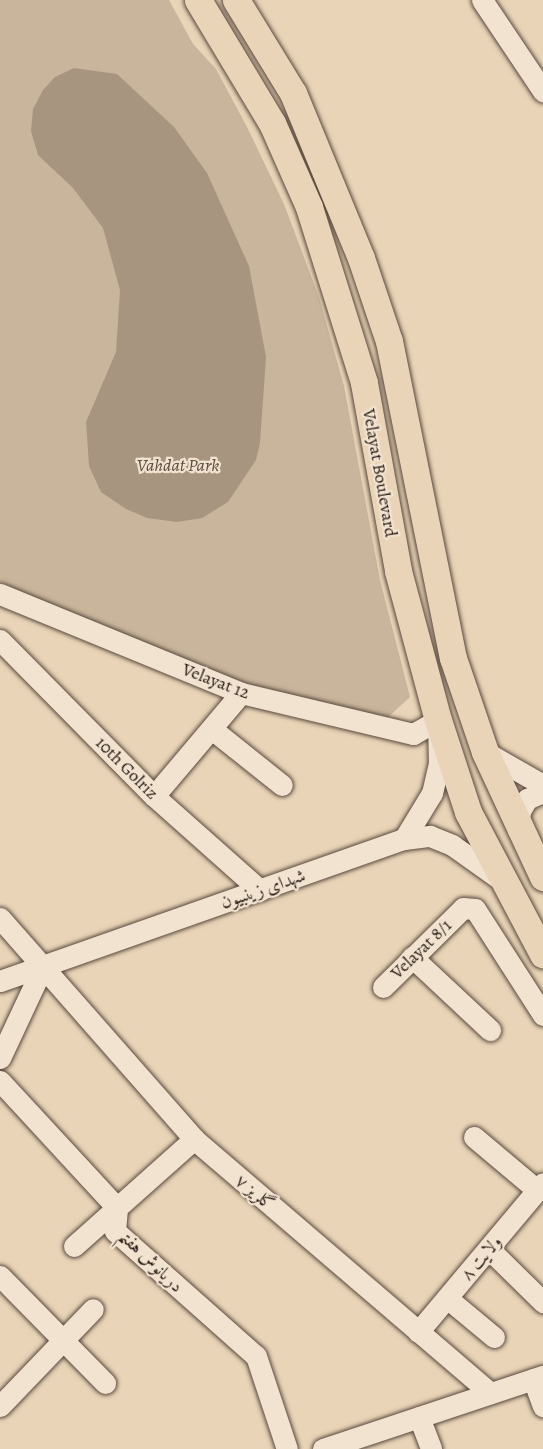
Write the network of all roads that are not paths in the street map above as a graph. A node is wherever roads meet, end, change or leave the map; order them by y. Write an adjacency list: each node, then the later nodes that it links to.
1 (198, 0): 8 (main road, Velayat Boulevard)
2 (236, 0): 10 (main road, Velayat Boulevard)
3 (482, 0): 4 (street)
4 (543, 91)
5 (0, 594): 7 (street, Velayat 12)
6 (0, 640): 14 (street, 10th Golriz)
7 (241, 693): 8 (street, Velayat 12); 9 (street)
8 (438, 720): 16 (street); 18 (main road, Velayat Boulevard)
9 (213, 730): 11 (street); 14 (street)
10 (485, 752): 12 (street); 15 (main road, Velayat Boulevard)
11 (282, 785)
12 (543, 785)
13 (543, 792): 15 (street)
14 (154, 796): 19 (street, 10th Golriz)
15 (518, 830): 17 (main road, Velayat Boulevard)
16 (404, 839): 18 (street, شهدای زینبیون); 19 (street, شهدای زینبیون)
17 (543, 877)
18 (507, 885): 21 (main road, Velayat Boulevard)
19 (260, 890): 23 (street, شهدای زینبیون)
20 (0, 918): 23 (street, گلریز ۷)
21 (543, 954)
22 (412, 957): 25 (street, Velayat 8/1); 26 (street, Velayat 8/1); 27 (street)
23 (43, 966): 24 (street, شهدای زینبیون); 28 (street); 31 (street, گلریز ۷)
24 (0, 981)
25 (383, 987)
26 (543, 1015)
27 (490, 1030)
28 (0, 1058)
29 (0, 1081): 33 (street, دریانوش هفتم)
30 (474, 1137): 32 (street)
31 (194, 1139): 33 (street); 40 (street, گلریز ۷)
32 (540, 1186): 35 (street, ولایت ۸)
33 (117, 1208): 34 (street); 49 (street, دریانوش هفتم)
34 (75, 1246)
35 (489, 1249): 37 (street, ولایت ۸); 38 (street)
36 (0, 1276): 42 (street)
37 (447, 1298): 40 (street, ولایت ۸); 41 (street)
38 (543, 1302)
39 (93, 1309): 42 (street)
40 (417, 1332): 45 (street, گلریز ۷)
41 (494, 1337)
42 (63, 1340): 44 (street); 46 (street)
43 (538, 1378): 45 (street); 47 (street)
44 (105, 1383)
45 (490, 1393): 48 (street)
46 (0, 1406)
47 (543, 1406)
48 (419, 1417): 50 (street); 51 (street)
49 (287, 1449)
50 (323, 1449)
51 (431, 1449)

